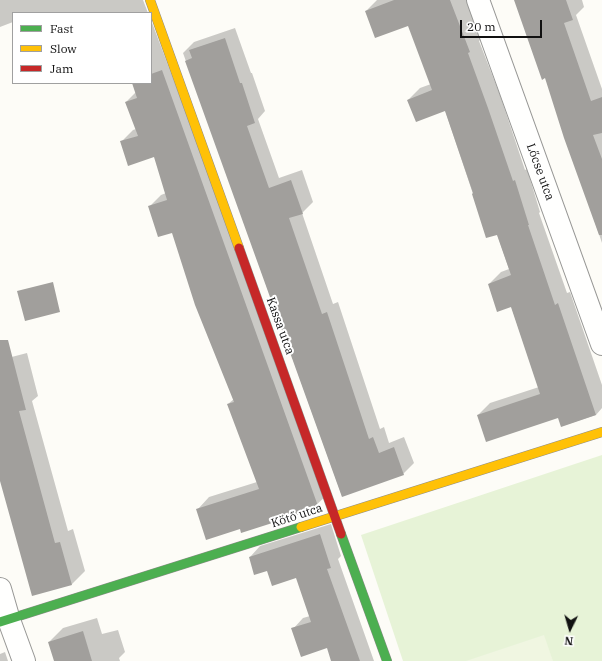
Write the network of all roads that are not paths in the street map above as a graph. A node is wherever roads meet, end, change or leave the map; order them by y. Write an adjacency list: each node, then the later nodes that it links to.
1 (150, 0): 5 (street, Kassa utca)
2 (478, 0): 3 (street, Lőcse utca)
3 (602, 344)
4 (602, 432): 5 (street, Kötő utca)
5 (336, 516): 7 (street, Kötő utca); 9 (street, Kassa utca)
6 (0, 589): 7 (street)
7 (4, 621): 8 (street)
8 (24, 661)
9 (387, 661)

